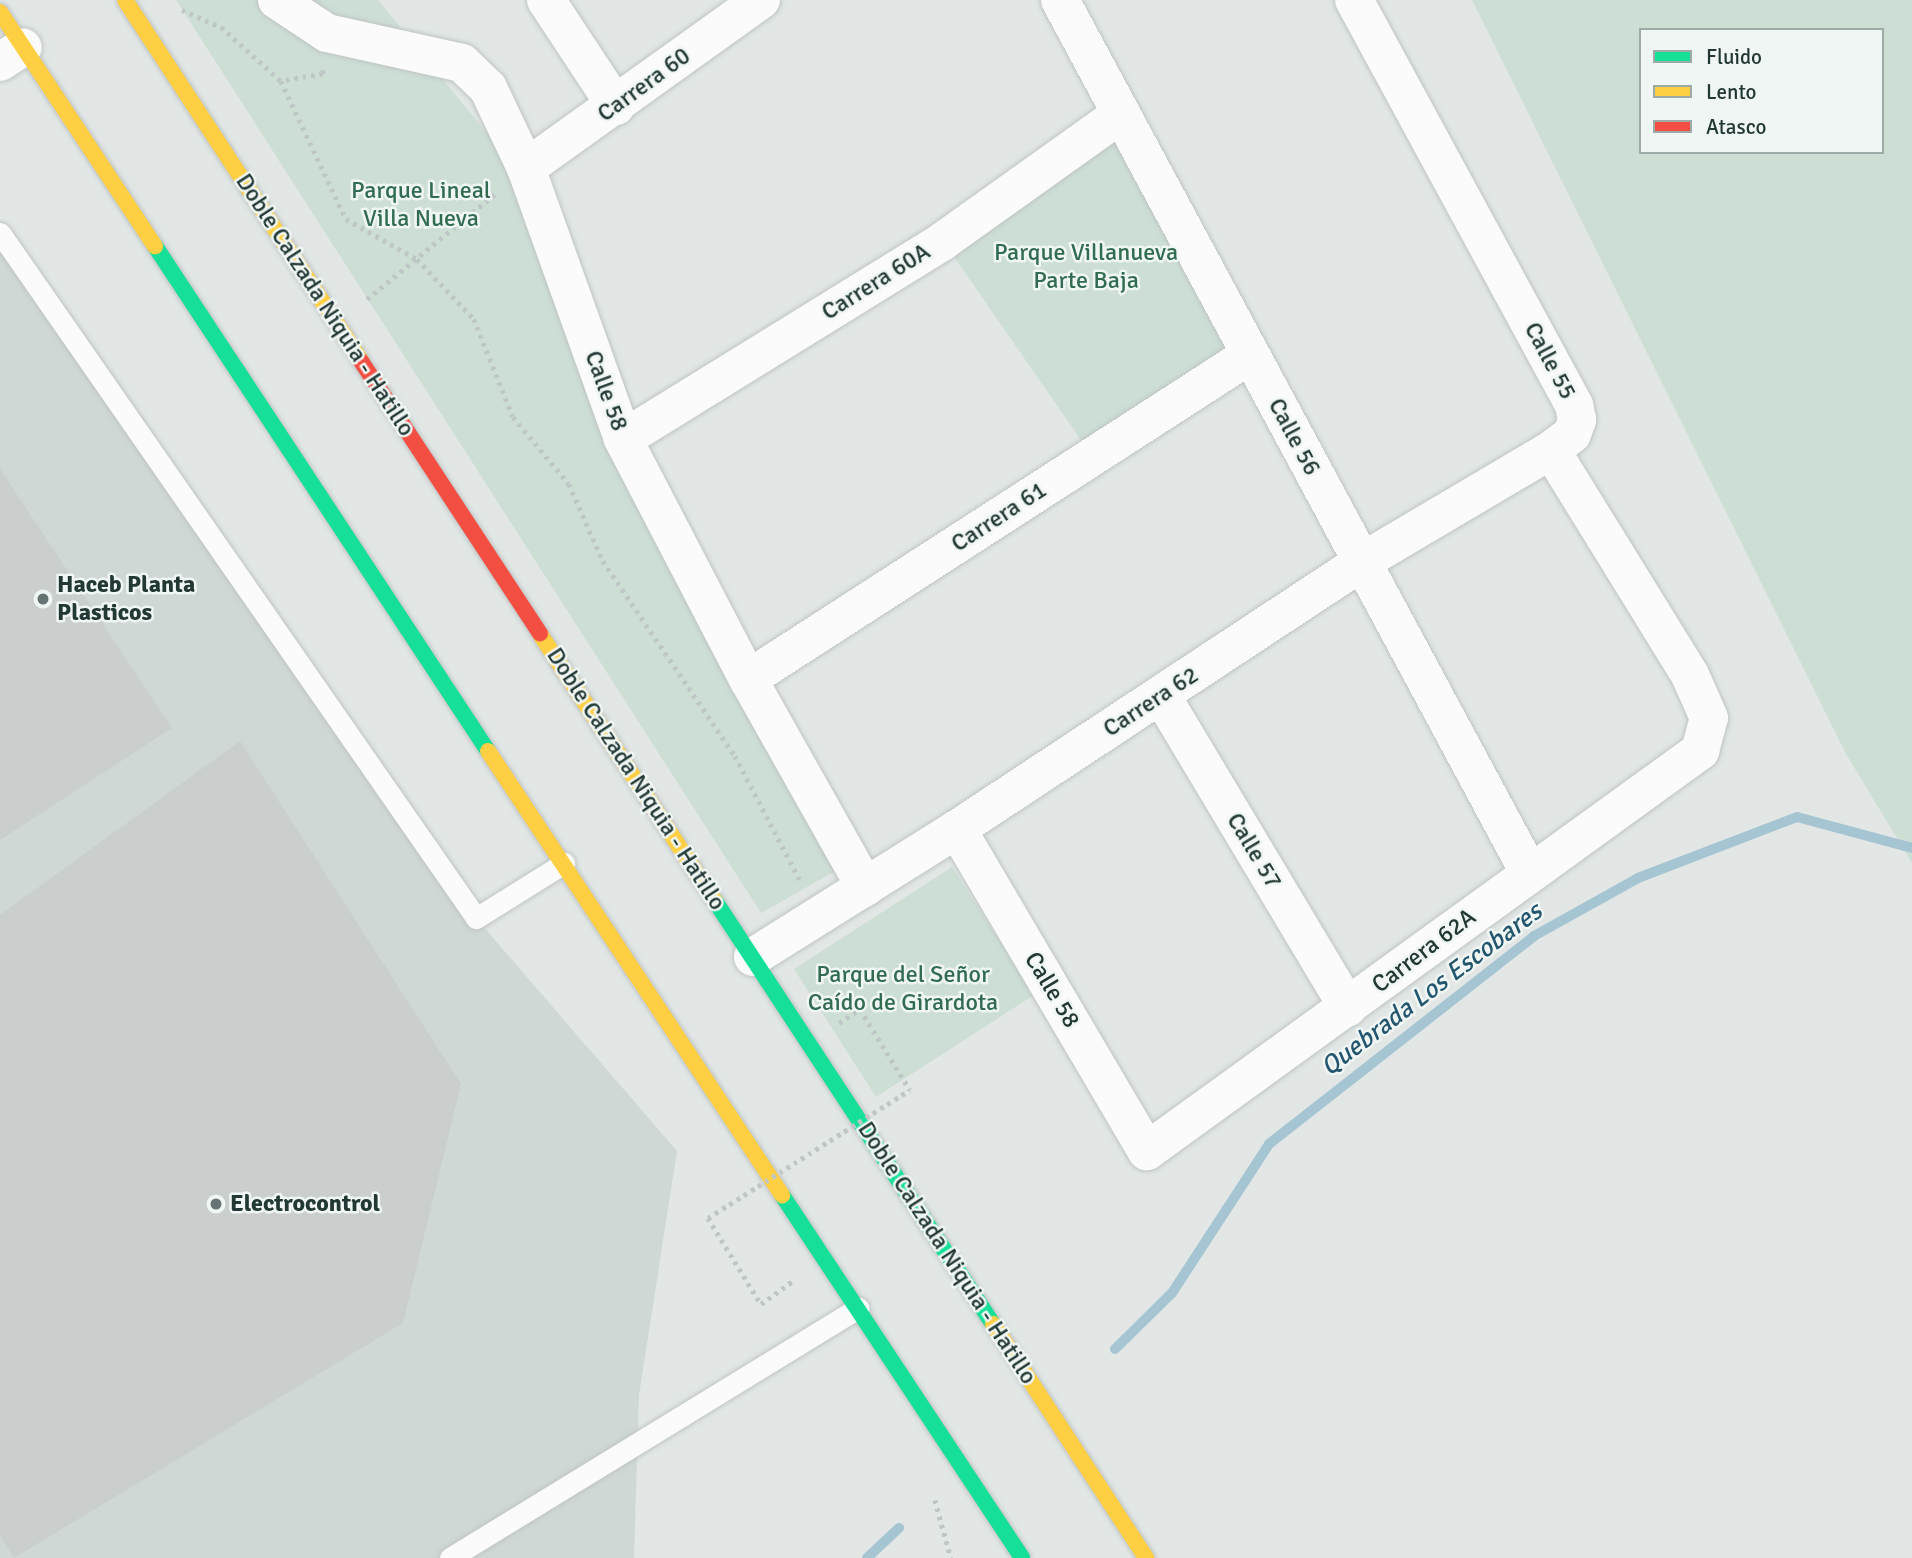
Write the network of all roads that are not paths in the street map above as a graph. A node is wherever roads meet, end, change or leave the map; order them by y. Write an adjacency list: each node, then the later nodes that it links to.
1 (125, 0): 23 (highway, Doble Calzada Niquia - Hatillo)
2 (277, 0): 11 (street, Calle 58)
3 (546, 0): 9 (street)
4 (761, 0): 9 (street, Carrera 60)
5 (1060, 0): 10 (street, Calle 56)
6 (1354, 0): 15 (street, Calle 55)
7 (0, 12): 8 (highway)
8 (12, 55): 20 (highway)
9 (615, 106): 11 (street, Carrera 60)
10 (1121, 114): 13 (street, Calle 56); 14 (street, Carrera 60A)
11 (526, 169): 14 (street, Calle 58)
12 (0, 233): 20 (lane)
13 (1250, 355): 16 (street, Calle 56); 17 (street, Carrera 61)
14 (623, 439): 17 (street, Calle 58)
15 (1551, 450): 16 (street, Carrera 62); 21 (street, Carrera 62A)
16 (1360, 563): 18 (street, Carrera 62); 21 (street, Calle 56)
17 (748, 679): 22 (street, Calle 58)
18 (1161, 695): 19 (street, Carrera 62); 24 (street, Calle 57)
19 (957, 829): 22 (street, Carrera 62); 25 (street, Calle 58)
20 (564, 863): 26 (highway)
21 (1529, 873): 24 (street, Carrera 62A)
22 (865, 887): 23 (street, Carrera 62)
23 (753, 957): 31 (highway, Doble Calzada Niquia - Hatillo)
24 (1348, 1007): 25 (street, Carrera 62A)
25 (1147, 1151)
26 (858, 1308): 27 (highway); 28 (lane)
27 (993, 1514): 29 (lane); 30 (highway)
28 (450, 1558)
29 (999, 1558)
30 (1022, 1558)
31 (1146, 1558)

